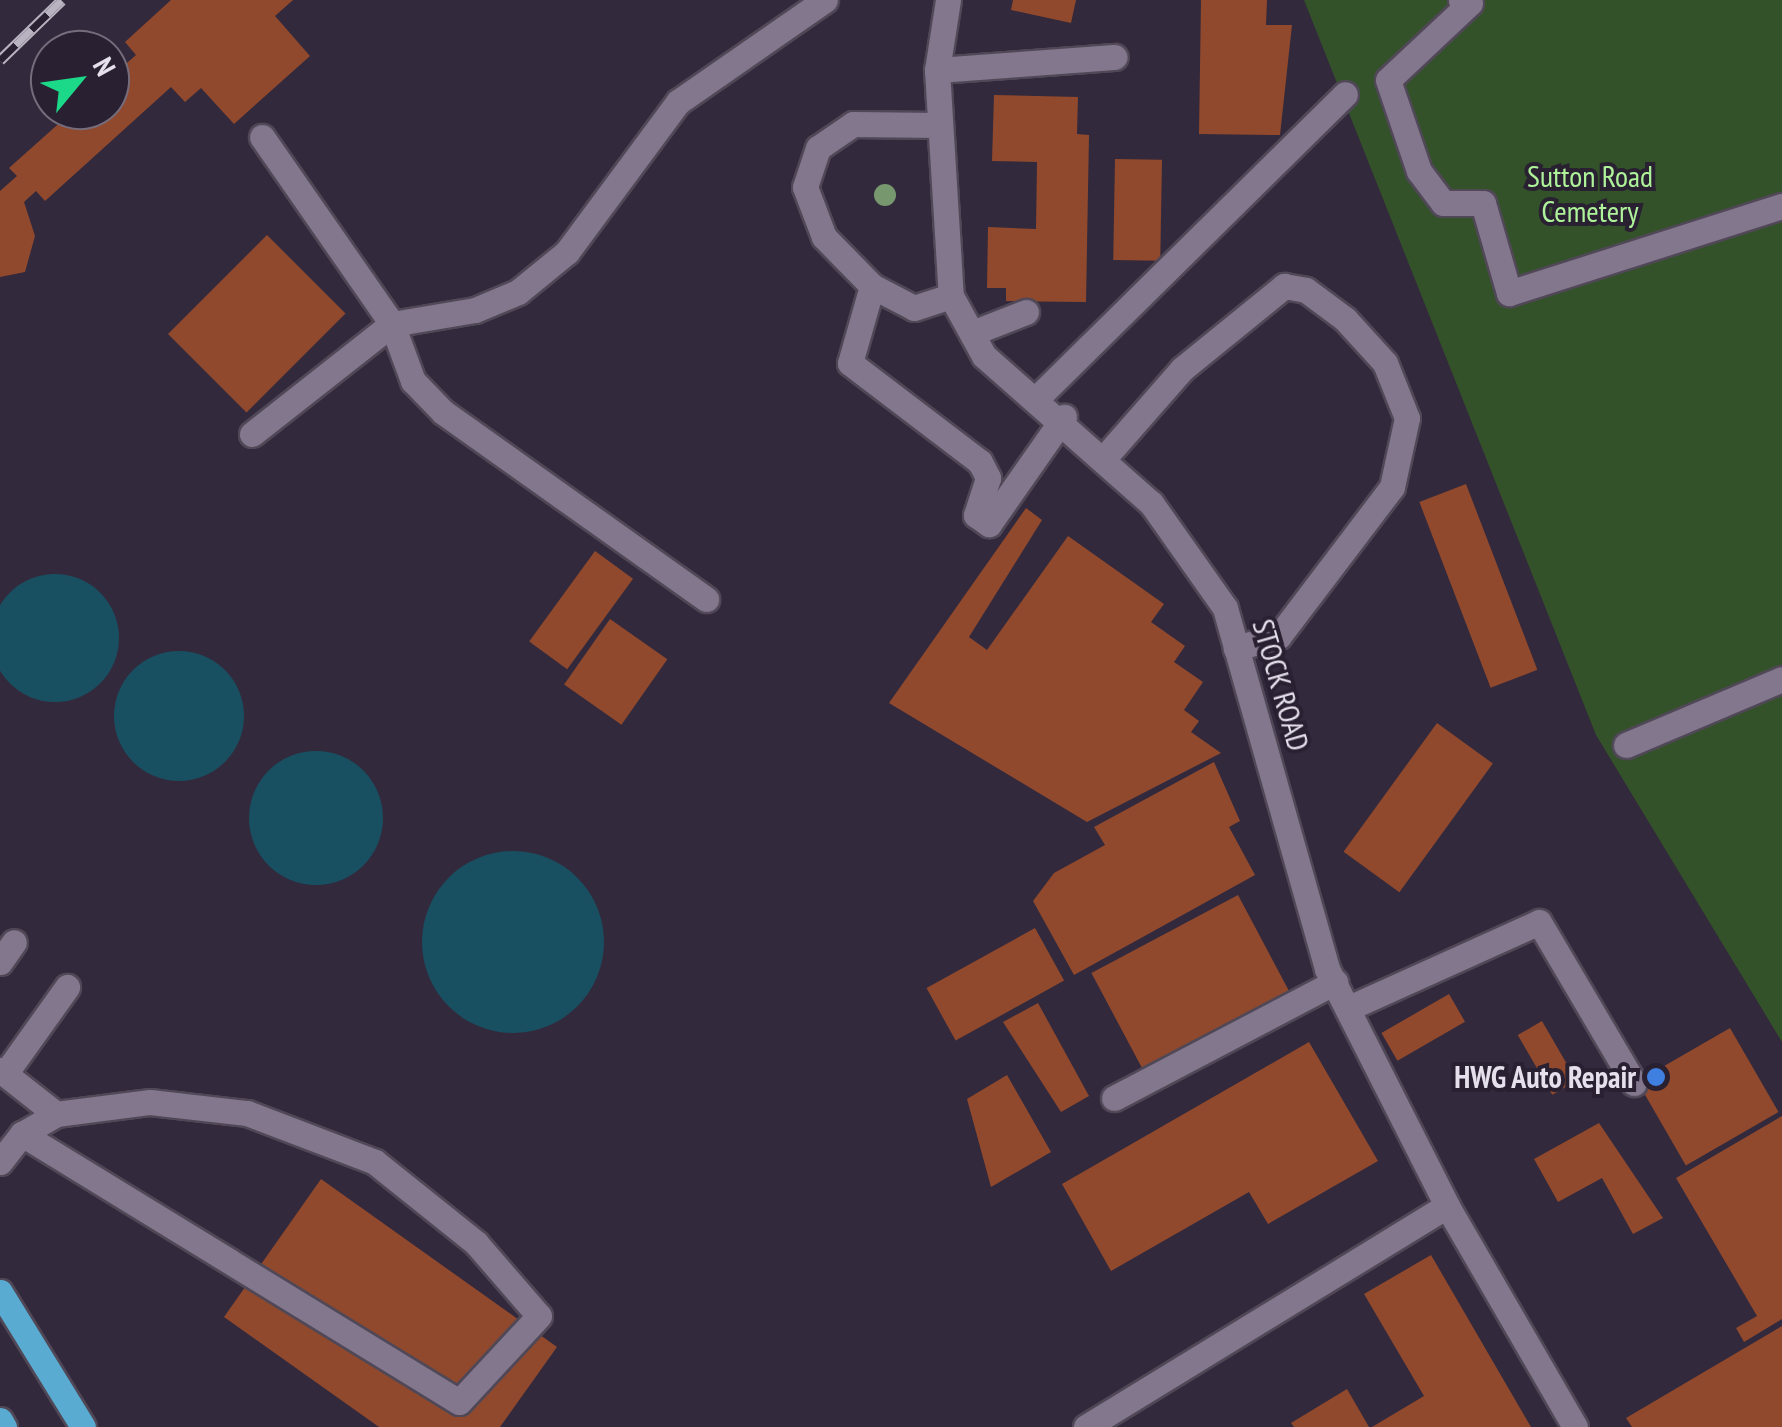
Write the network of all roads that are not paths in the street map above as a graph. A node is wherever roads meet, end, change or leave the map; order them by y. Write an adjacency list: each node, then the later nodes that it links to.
1 (825, 0): 13 (street)
2 (948, 0): 5 (street, STOCK ROAD)
3 (1462, 0): 9 (street)
4 (1115, 56): 5 (street)
5 (936, 70): 7 (street, STOCK ROAD)
6 (1345, 94): 15 (street)
7 (938, 125): 10 (street); 11 (street, STOCK ROAD)
8 (262, 138): 13 (street)
9 (1782, 206)
10 (872, 286): 11 (street); 16 (street)
11 (951, 296): 14 (street, STOCK ROAD)
12 (1026, 312): 14 (street)
13 (392, 324): 17 (street); 19 (street)
14 (972, 333): 15 (street, STOCK ROAD)
15 (1038, 397): 16 (street, STOCK ROAD)
16 (1064, 417): 18 (street, STOCK ROAD)
17 (252, 434)
18 (1105, 458): 20 (street, STOCK ROAD); 20 (street)
19 (706, 599)
20 (1236, 648): 23 (street, STOCK ROAD)
21 (1782, 680): 22 (street)
22 (1626, 745)
23 (1335, 982): 25 (street, STOCK ROAD); 28 (street)
24 (67, 987): 26 (street)
25 (1351, 1007): 27 (street); 32 (street, STOCK ROAD)
26 (3, 1072): 29 (street)
27 (1634, 1084)
28 (1114, 1098)
29 (56, 1114): 30 (street); 30 (street)
30 (22, 1134): 31 (street)
31 (0, 1162)
32 (1447, 1206): 37 (street); 38 (street, STOCK ROAD)
33 (0, 1292): 36 (main road)
34 (0, 1420): 35 (main road)
35 (4, 1427)
36 (83, 1427)
37 (1086, 1427)
38 (1575, 1427)

